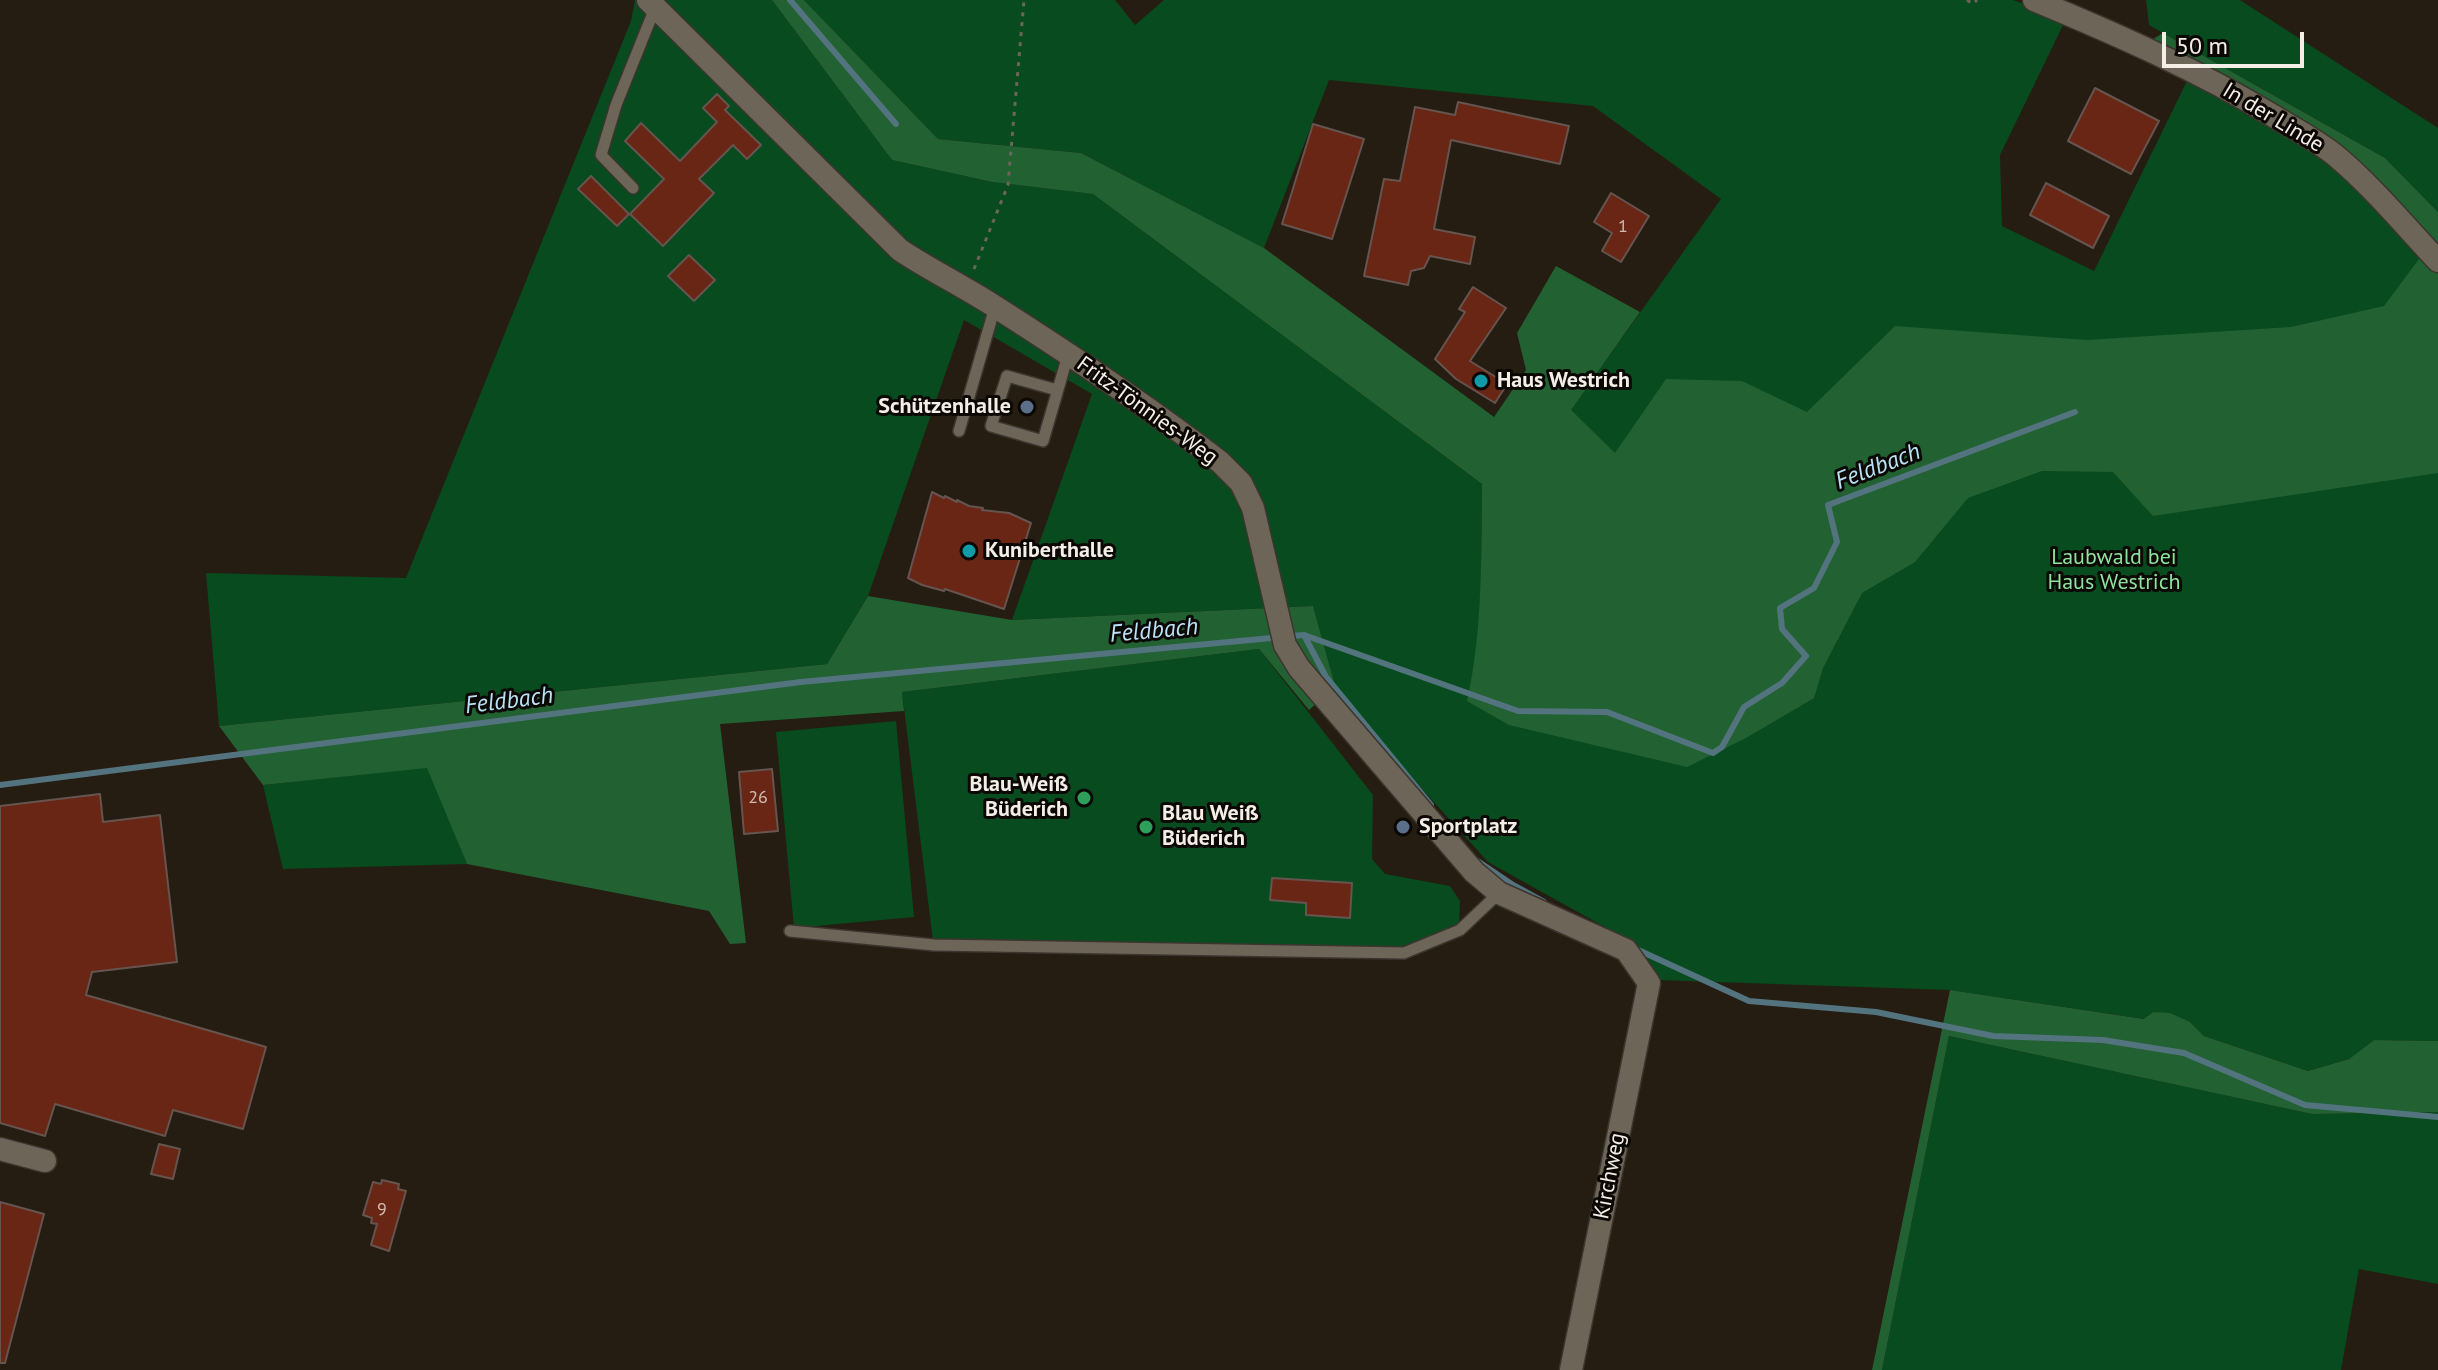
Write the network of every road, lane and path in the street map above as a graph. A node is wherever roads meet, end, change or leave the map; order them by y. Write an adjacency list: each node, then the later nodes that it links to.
1 (1024, 0): 8 (path)
2 (1967, 0): 3 (path)
3 (1977, 0)
4 (2034, 0): 7 (street, In der Linde)
5 (652, 4): 6 (lane); 8 (street, Fritz-Tönnies-Weg)
6 (633, 188)
7 (2438, 261)
8 (969, 291): 9 (street, Fritz-Tönnies-Weg)
9 (995, 307): 10 (street, Fritz-Tönnies-Weg); 12 (lane)
10 (1068, 355): 11 (lane); 13 (street, Fritz-Tönnies-Weg)
11 (1057, 390): 11 (lane)
12 (959, 431)
13 (1499, 893): 14 (lane); 15 (street, Fritz-Tönnies-Weg)
14 (790, 931)
15 (1649, 983): 18 (street, Kirchweg)
16 (0, 1149): 17 (street)
17 (45, 1161)
18 (1571, 1370)

